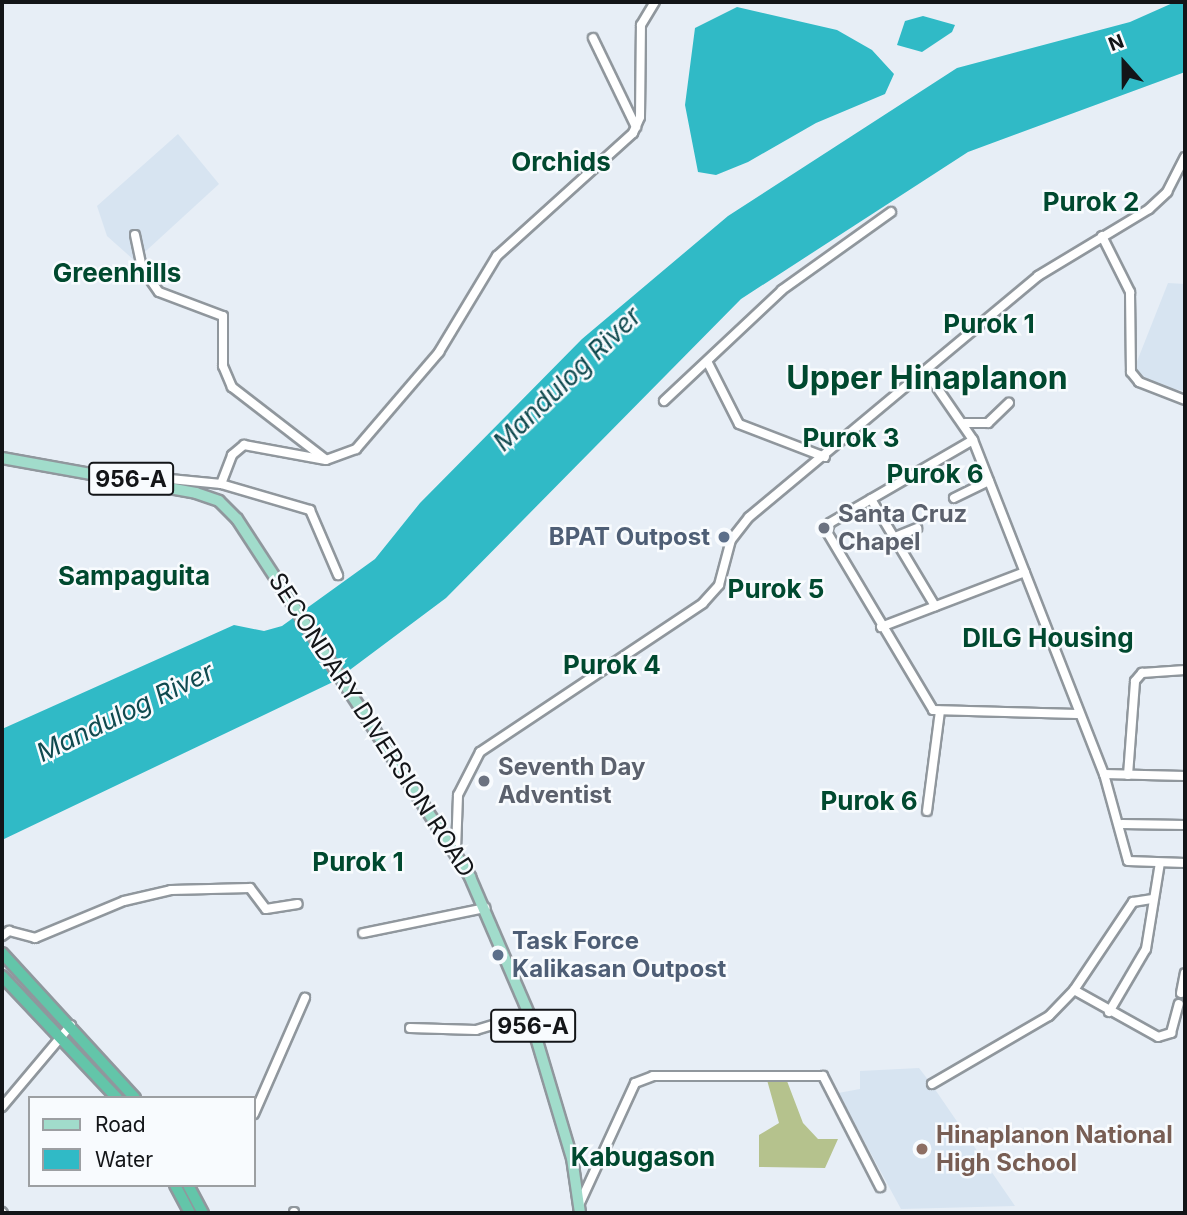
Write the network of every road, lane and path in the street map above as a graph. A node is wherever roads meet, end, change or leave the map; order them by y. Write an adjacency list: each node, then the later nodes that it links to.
1 (655, 2): 3 (street)
2 (593, 37): 3 (street)
3 (636, 127): 17 (street)
4 (1185, 157): 7 (street)
5 (891, 212): 8 (street)
6 (135, 235): 17 (street)
7 (1102, 236): 9 (street); 10 (street)
8 (708, 363): 11 (street); 15 (street)
9 (927, 373): 13 (street); 15 (street)
10 (1185, 400)
11 (664, 401)
12 (1009, 403): 13 (street)
13 (965, 423): 14 (street)
14 (973, 440): 19 (street); 22 (street)
15 (825, 457): 38 (street)
16 (2, 458): 18 (main road, SECONDARY DIVERSION ROAD / 956-A)
17 (326, 460): 20 (street)
18 (98, 472): 20 (street); 38 (main road, SECONDARY DIVERSION ROAD / 956-A)
19 (989, 481): 21 (street); 25 (street)
20 (221, 484): 26 (street)
21 (954, 498)
22 (871, 499): 24 (street); 28 (street)
23 (917, 528): 24 (street)
24 (895, 537): 27 (street)
25 (1025, 572): 27 (street); 31 (street)
26 (338, 575)
27 (935, 607): 28 (street)
28 (881, 627): 30 (street)
29 (1185, 670): 33 (street)
30 (940, 711): 31 (street); 35 (street)
31 (1077, 714): 32 (street)
32 (1104, 774): 33 (street); 36 (street)
33 (1128, 775): 34 (street)
34 (1185, 776)
35 (927, 811)
36 (1122, 824): 37 (street); 39 (street)
37 (1185, 825)
38 (456, 850): 43 (main road, SECONDARY DIVERSION ROAD / 956-A)
39 (1160, 863): 40 (street); 41 (street)
40 (1185, 863)
41 (1153, 899): 49 (street); 53 (street)
42 (298, 904): 45 (street)
43 (485, 908): 44 (street); 54 (main road, SECONDARY DIVERSION ROAD / 956-A)
44 (363, 933)
45 (2, 936)
46 (2, 953): 55 (highway)
47 (1185, 973): 50 (street)
48 (2, 976): 57 (highway)
49 (1074, 990): 53 (street); 58 (street)
50 (1181, 993)
51 (305, 998): 62 (street)
52 (1179, 1004): 53 (street)
53 (1109, 1012)
54 (529, 1014): 56 (street); 66 (main road, SECONDARY DIVERSION ROAD / 956-A)
55 (71, 1025): 57 (street); 60 (highway)
56 (410, 1028)
57 (62, 1033): 59 (highway); 61 (street)
58 (932, 1084)
59 (115, 1096)
60 (133, 1096)
61 (2, 1107)
62 (256, 1109)
63 (176, 1187): 67 (highway)
64 (189, 1187): 68 (highway)
65 (880, 1187): 66 (street)
66 (580, 1209)
67 (190, 1213)
68 (203, 1213)

